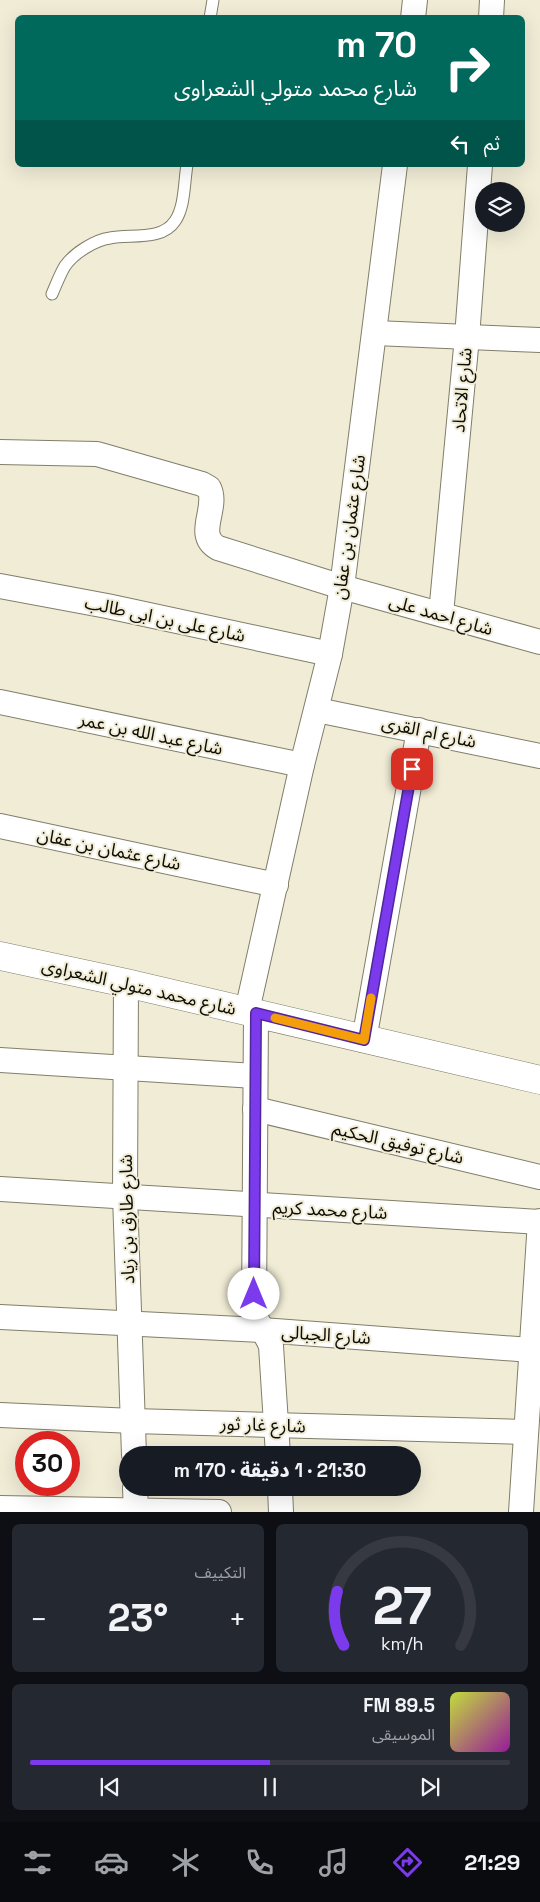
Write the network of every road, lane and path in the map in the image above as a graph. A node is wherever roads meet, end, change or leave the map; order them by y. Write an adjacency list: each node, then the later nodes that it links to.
1 (213, 0): 4 (lane)
2 (415, 0): 5 (street)
3 (492, 0): 6 (street)
4 (210, 15)
5 (413, 15)
6 (491, 15)
7 (187, 167): 10 (lane)
8 (395, 167): 11 (street, شارع عثمان بن عفان)
9 (480, 167): 12 (street, شارع الاتحاد)
10 (52, 294)
11 (375, 333): 12 (street); 16 (street, شارع عثمان بن عفان)
12 (467, 337): 13 (street); 17 (street, شارع الاتحاد)
13 (540, 340)
14 (0, 452): 16 (street, شارع احمد على)
15 (0, 586): 19 (street, شارع على بن ابى طالب)
16 (342, 587): 17 (street, شارع احمد على); 19 (street, شارع عثمان بن عفان)
17 (441, 614): 18 (street, شارع احمد على)
18 (540, 642)
19 (330, 654): 21 (street, شارع عثمان بن عفان)
20 (0, 702): 24 (street, شارع عبد الله بن عمر)
21 (317, 710): 22 (street, شارع ام القرى); 24 (street, شارع عثمان بن عفان)
22 (419, 730): 23 (street, شارع ام القرى); 30 (street)
23 (540, 756)
24 (302, 765): 26 (street, شارع عثمان بن عفان)
25 (0, 826): 26 (street, شارع عثمان بن عفان)
26 (276, 885): 29 (street, شارع عثمان بن عفان)
27 (0, 956): 28 (street, شارع محمد متولي الشعراوى)
28 (126, 983): 29 (street, شارع محمد متولي الشعراوى); 32 (street, شارع طارق بن زياد)
29 (251, 1012): 30 (street, شارع محمد متولي الشعراوى); 33 (street, شارع عثمان بن عفان)
30 (364, 1040): 34 (street, شارع محمد متولي الشعراوى)
31 (0, 1060): 32 (street)
32 (126, 1067): 33 (street); 38 (street, شارع طارق بن زياد)
33 (255, 1076): 35 (street, شارع عثمان بن عفان)
34 (540, 1080)
35 (255, 1109): 36 (street, شارع توفيق الحكيم); 39 (street, شارع عثمان بن عفان)
36 (540, 1178)
37 (0, 1189): 38 (street, شارع محمد كريم)
38 (126, 1196): 39 (street, شارع محمد كريم); 42 (street, شارع طارق بن زياد)
39 (254, 1205): 40 (street, شارع محمد كريم); 43 (street, شارع عثمان بن عفان)
40 (540, 1222): 44 (street)
41 (0, 1317): 42 (street, شارع الجبالى)
42 (129, 1324): 43 (street, شارع الجبالى); 46 (street, شارع طارق بن زياد)
43 (262, 1330): 44 (street, شارع الجبالى); 47 (street, شارع عثمان بن عفان)
44 (531, 1350): 48 (street)
45 (0, 1415): 46 (street, شارع غار ثور)
46 (133, 1421): 47 (street, شارع غار ثور); 49 (street, شارع طارق بن زياد)
47 (276, 1425): 48 (street, شارع غار ثور); 50 (street, شارع عثمان بن عفان)
48 (526, 1432): 56 (street)
49 (134, 1446)
50 (277, 1446)
51 (280, 1496): 55 (street)
52 (136, 1503): 53 (street); 54 (street)
53 (0, 1508)
54 (219, 1512)
55 (281, 1512)
56 (520, 1512)

